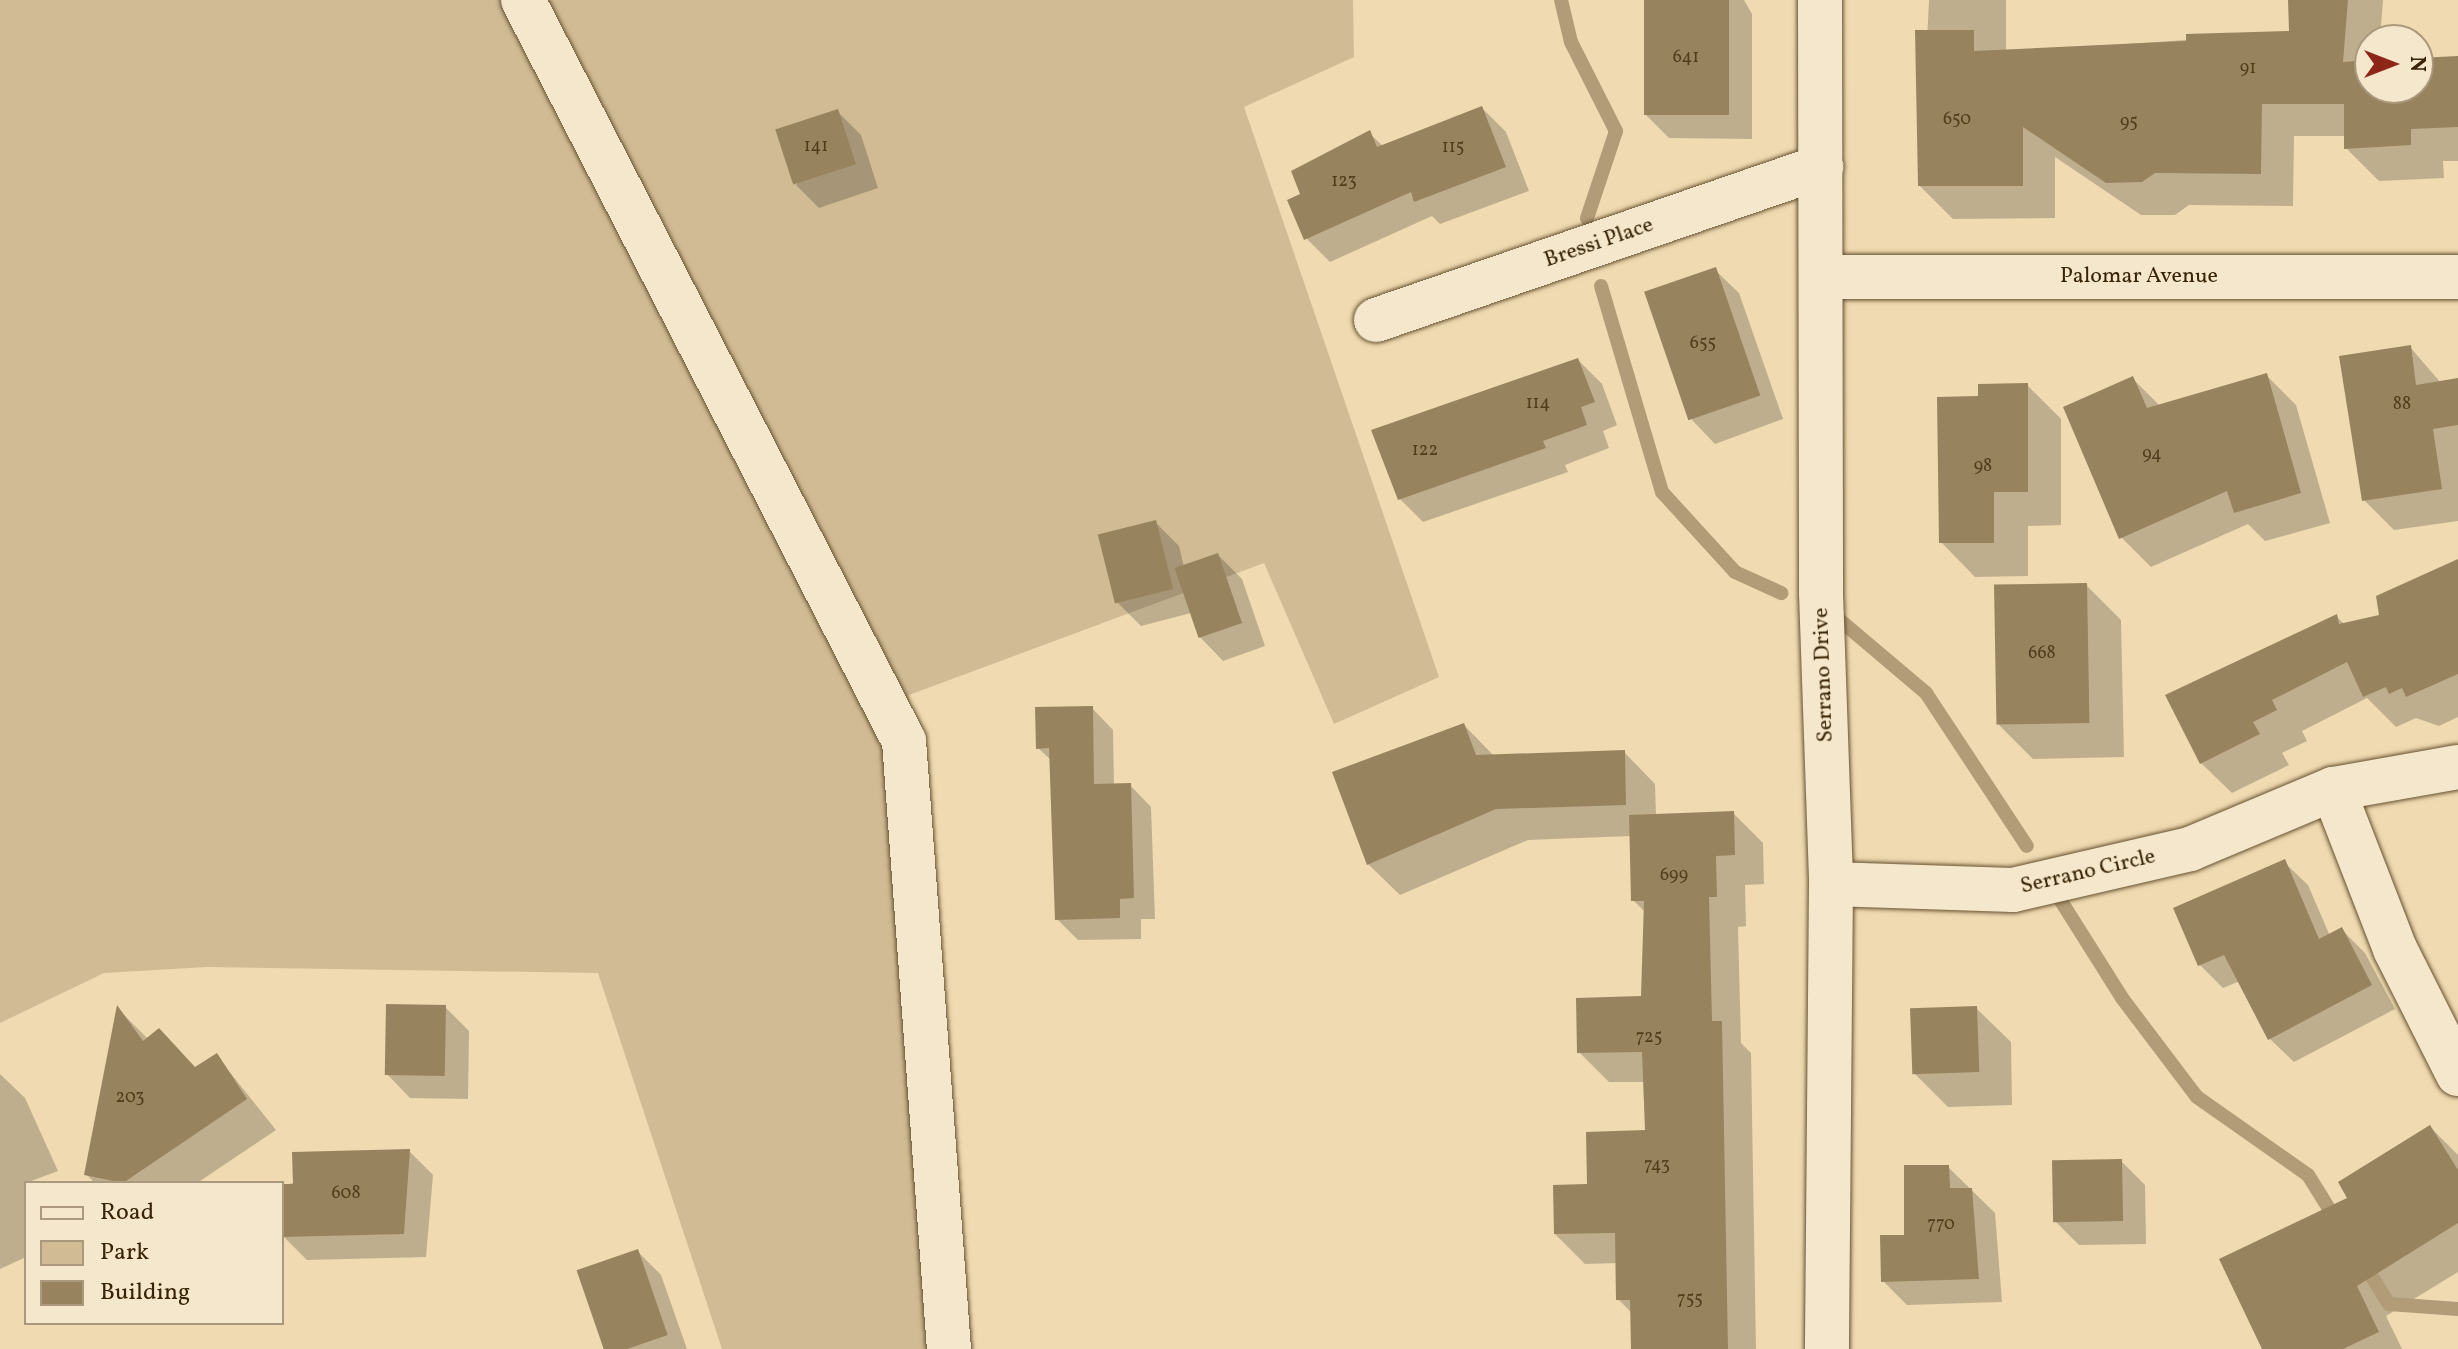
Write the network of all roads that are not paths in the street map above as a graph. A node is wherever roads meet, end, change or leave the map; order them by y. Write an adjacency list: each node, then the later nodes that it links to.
1 (523, 0): 11 (street)
2 (1820, 0): 3 (street, Serrano Drive)
3 (1821, 167): 4 (street, Serrano Drive); 6 (street, Bressi Place)
4 (1821, 277): 5 (street, Palomar Avenue); 9 (street, Serrano Drive)
5 (2458, 277)
6 (1376, 320)
7 (2458, 767): 8 (street, Serrano Circle)
8 (2333, 789): 9 (street, Serrano Circle); 10 (street)
9 (1831, 884): 12 (street, Serrano Drive)
10 (2458, 1074)
11 (949, 1349)
12 (1827, 1349)

